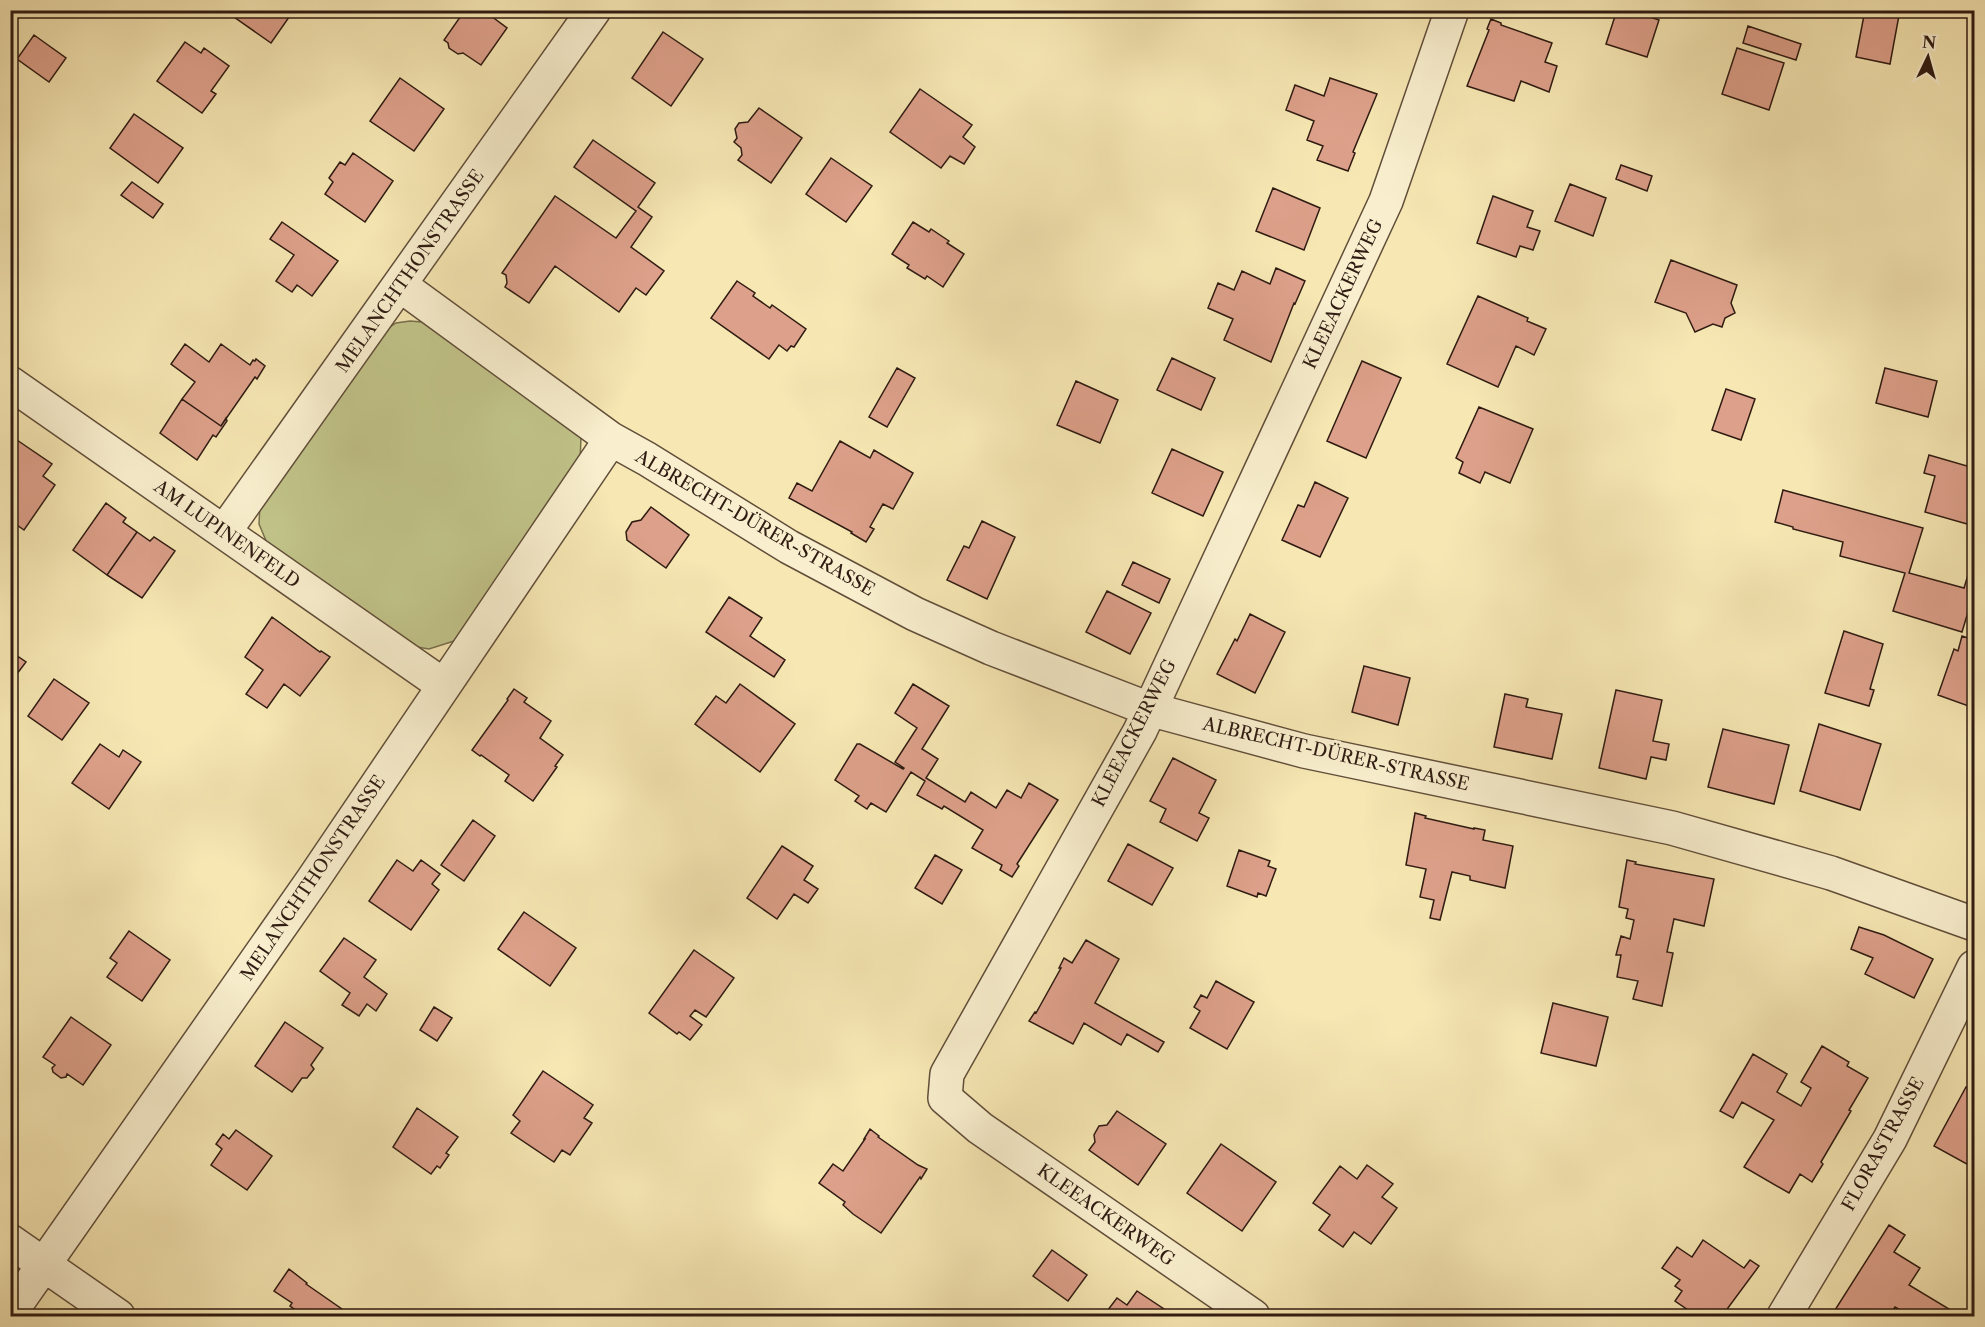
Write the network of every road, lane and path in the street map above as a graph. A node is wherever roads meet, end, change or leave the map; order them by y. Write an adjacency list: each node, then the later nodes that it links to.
1 (594, 10): 3 (street, MELANCHTHONSTRASSE)
2 (1452, 10): 8 (street, KLEEACKERWEG)
3 (400, 285): 5 (street, ALBRECHT-DÜRER-STRASSE); 6 (street, MELANCHTHONSTRASSE)
4 (10, 383): 6 (street, AM LUPINENFELD)
5 (611, 439): 7 (street, MELANCHTHONSTRASSE); 8 (street, ALBRECHT-DÜRER-STRASSE)
6 (224, 532): 7 (street, AM LUPINENFELD)
7 (443, 685): 12 (street, MELANCHTHONSTRASSE)
8 (1149, 709): 9 (street, ALBRECHT-DÜRER-STRASSE); 15 (street, KLEEACKERWEG)
9 (1974, 924)
10 (1974, 967): 16 (street, FLORASTRASSE)
11 (10, 1241): 12 (street)
12 (44, 1264): 13 (street, MELANCHTHONSTRASSE); 14 (street)
13 (10, 1313)
14 (118, 1317)
15 (1253, 1317)
16 (1784, 1317)

